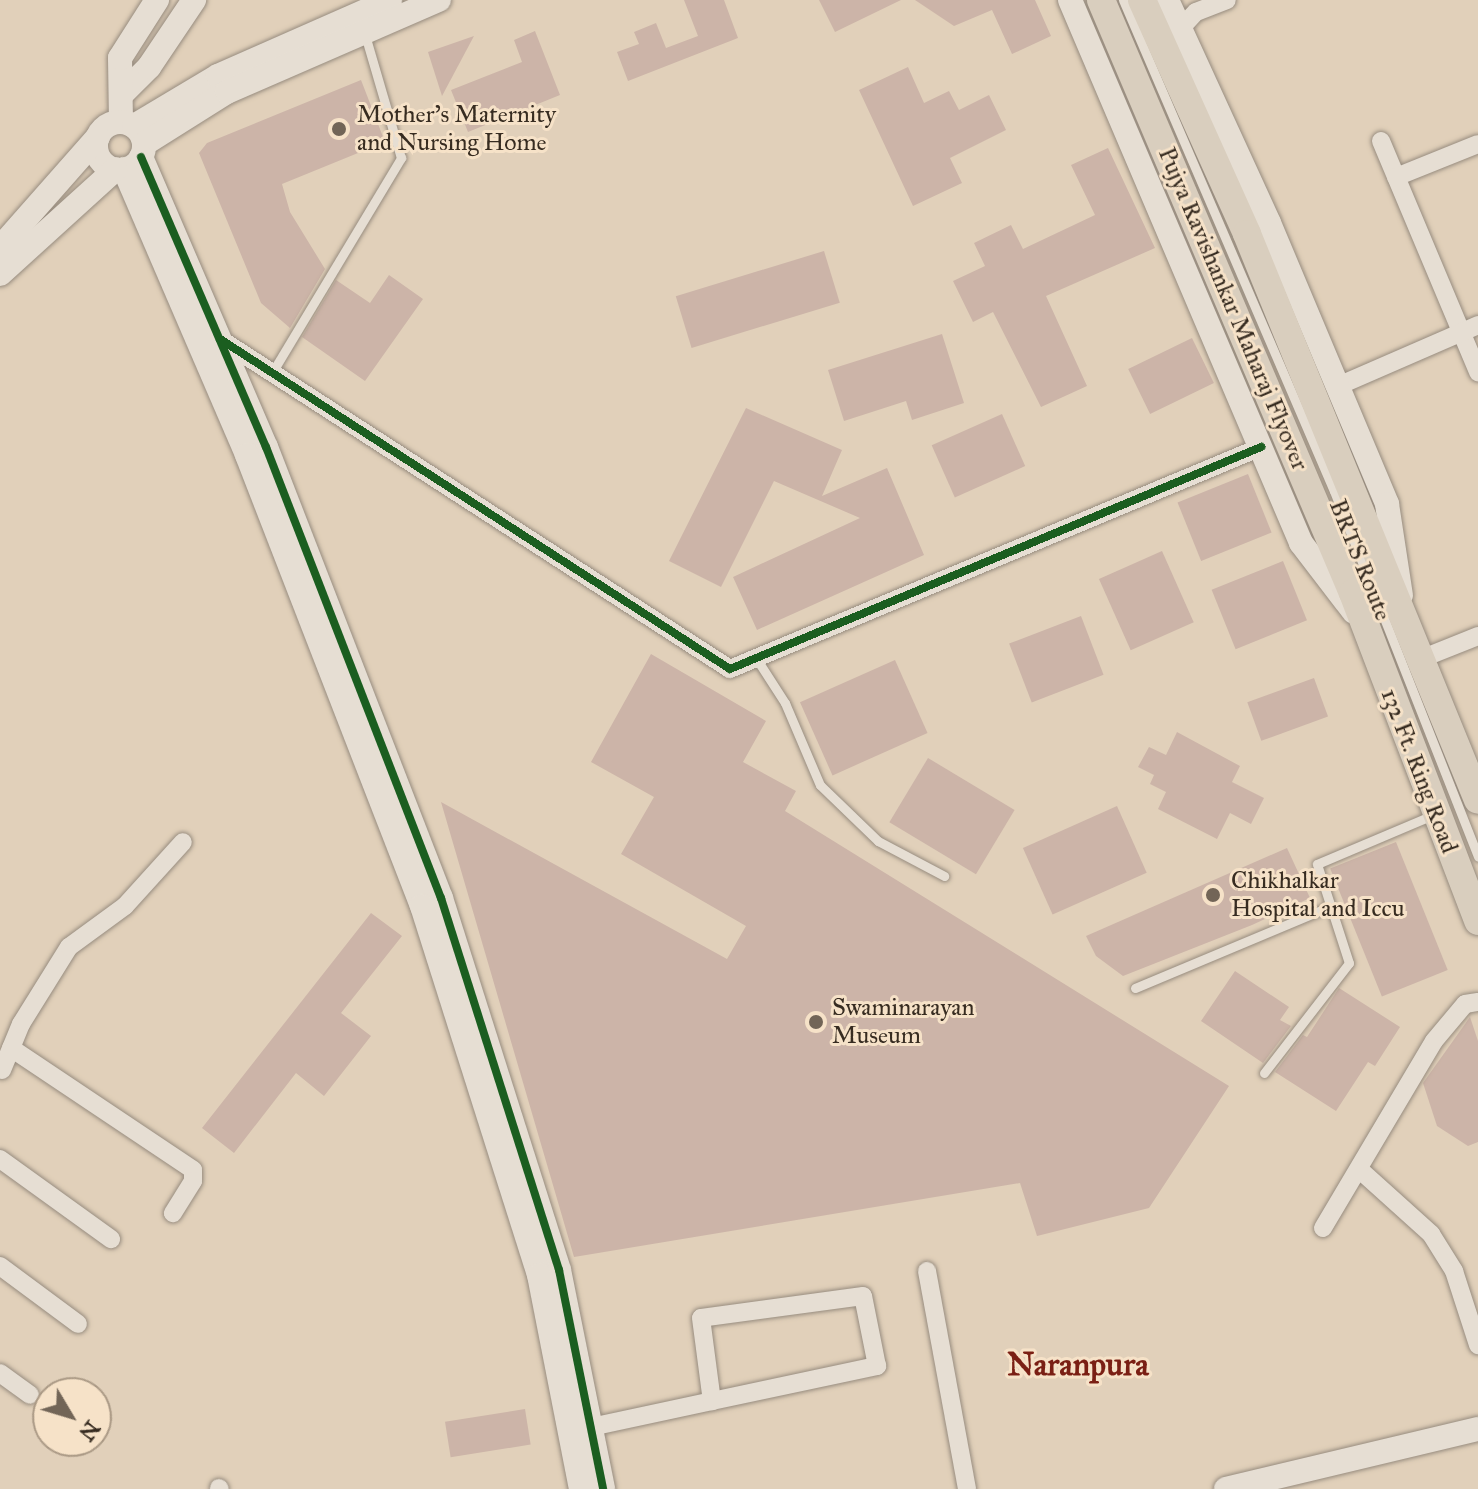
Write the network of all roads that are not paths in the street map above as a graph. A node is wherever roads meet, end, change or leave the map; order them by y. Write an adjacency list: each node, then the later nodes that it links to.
1 (157, 0): 13 (street)
2 (194, 0): 13 (street)
3 (390, 0): 17 (street)
4 (439, 0): 12 (street)
5 (1070, 0): 26 (street)
6 (1101, 0): 27 (main road, Pujya Ravishankar Maharaj Flyover)
7 (1123, 0): 35 (lane, BRTS Route)
8 (1142, 0): 28 (main road, Pujya Ravishankar Maharaj Flyover)
9 (1167, 0): 11 (street)
10 (1227, 0): 11 (street)
11 (1192, 14): 25 (street)
12 (364, 32): 17 (street); 23 (lane)
13 (121, 95): 17 (street)
14 (98, 137): 17 (street); 17 (street); 19 (street)
15 (1381, 141): 18 (street)
16 (1478, 144): 18 (street)
17 (130, 148): 20 (street); 22 (street); 58 (street)
18 (1396, 177): 21 (street)
19 (0, 248)
20 (0, 274)
21 (1470, 328): 24 (street); 25 (street)
22 (220, 339): 23 (street); 56 (street)
23 (273, 371): 30 (street)
24 (1478, 372)
25 (1338, 386): 28 (street)
26 (1261, 447): 27 (street); 30 (street)
27 (1357, 607): 33 (main road, 132 Ft. Ring Road)
28 (1403, 609): 31 (main road, 132 Ft. Ring Road)
29 (1478, 636): 31 (street)
30 (756, 658): 36 (lane)
31 (1423, 658): 32 (main road, 132 Ft. Ring Road)
32 (1478, 800)
33 (1436, 813): 37 (lane); 38 (main road, 132 Ft. Ring Road)
34 (183, 842): 41 (street)
35 (1478, 857)
36 (944, 876)
37 (1331, 906): 39 (lane); 43 (lane)
38 (1478, 921)
39 (1135, 988)
40 (1478, 1002): 45 (street)
41 (11, 1048): 42 (street); 46 (street)
42 (1, 1070)
43 (1264, 1073)
44 (0, 1159): 48 (street)
45 (1360, 1170): 47 (street); 52 (street)
46 (173, 1213)
47 (1323, 1228)
48 (111, 1239)
49 (0, 1266): 51 (street)
50 (927, 1271): 60 (street)
51 (78, 1324)
52 (1478, 1345)
53 (0, 1373): 54 (street)
54 (30, 1395)
55 (712, 1401): 55 (street); 56 (street)
56 (591, 1427): 59 (street)
57 (1478, 1429): 61 (street)
58 (581, 1489)
59 (603, 1489)
60 (967, 1489)
61 (1226, 1489)

